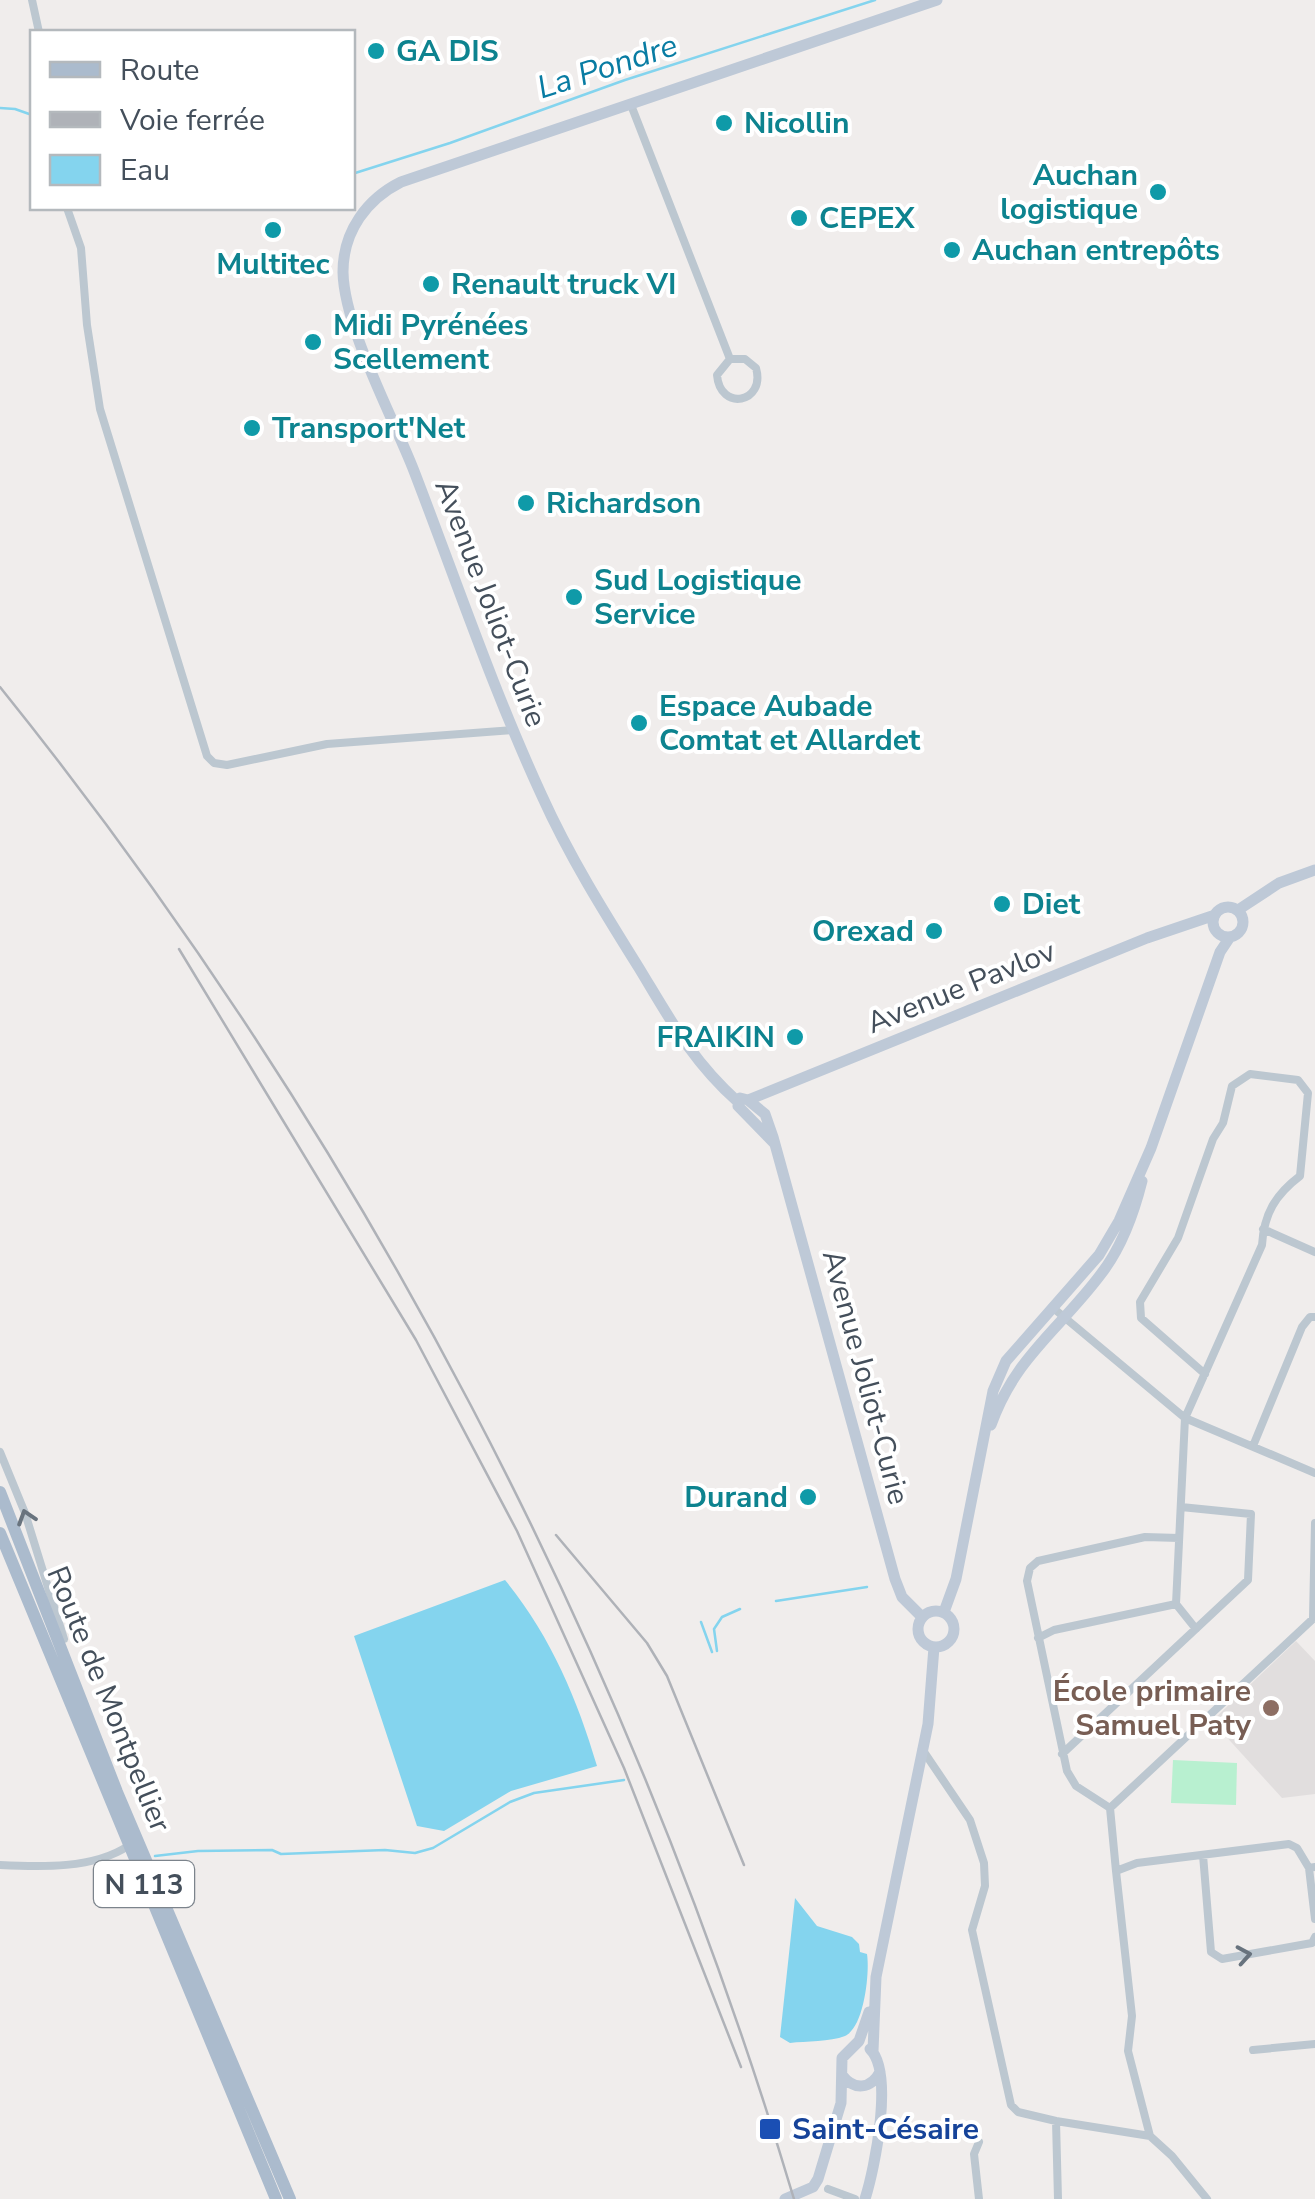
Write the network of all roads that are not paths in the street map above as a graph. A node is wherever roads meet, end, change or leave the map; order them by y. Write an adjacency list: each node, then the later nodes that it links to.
1 (32, 0): 3 (street)
2 (936, 0): 4 (street, Avenue Joliot-Curie)
3 (39, 30)
4 (630, 105): 6 (street); 7 (street, Avenue Joliot-Curie)
5 (68, 210): 7 (street)
6 (730, 359): 6 (street)
7 (512, 730): 13 (street, Avenue Joliot-Curie)
8 (1315, 870): 9 (street)
9 (1240, 914): 10 (street, Avenue Pavlov); 11 (street)
10 (1215, 923): 11 (street); 12 (street); 13 (street, Avenue Pavlov)
11 (1230, 937): 12 (street)
12 (1220, 952): 14 (street)
13 (746, 1104): 36 (street, Avenue Joliot-Curie)
14 (1150, 1148): 17 (street); 19 (street)
15 (1263, 1229): 16 (street); 20 (street); 20 (street)
16 (1315, 1252)
17 (1052, 1308): 19 (street); 23 (street)
18 (1313, 1315): 22 (street)
19 (1064, 1316): 21 (street); 23 (street)
20 (1206, 1374): 21 (street)
21 (1185, 1418): 22 (street); 28 (street)
22 (1253, 1446): 25 (street)
23 (983, 1448): 35 (street)
24 (0, 1452): 26 (street)
25 (1315, 1472)
26 (8, 1476): 27 (street); 41 (street, one-way to 26)
27 (0, 1494): 41 (main road, Route de Montpellier / N 113)
28 (1181, 1507): 31 (street); 38 (street)
29 (1315, 1523): 37 (street)
30 (0, 1534): 33 (main road, Route de Montpellier / N 113)
31 (1179, 1538): 34 (street); 39 (street)
32 (0, 1548): 33 (street)
33 (14, 1568): 45 (main road, Route de Montpellier / N 113)
34 (1176, 1604): 38 (street); 39 (street)
35 (944, 1612): 36 (street); 40 (street)
36 (922, 1617): 40 (street)
37 (1314, 1618): 44 (street)
38 (1196, 1629): 43 (street)
39 (1038, 1638): 43 (street)
40 (934, 1648): 42 (street)
41 (74, 1678): 69 (main road, Route de Montpellier / N 113)
42 (922, 1748): 54 (street); 64 (street)
43 (1062, 1754): 44 (street)
44 (1110, 1808): 50 (street)
45 (128, 1846): 47 (street); 51 (main road, Route de Montpellier / N 113)
46 (1202, 1855): 49 (street); 50 (street); 53 (street, one-way to 53)
47 (88, 1861): 48 (street); 51 (street)
48 (0, 1865)
49 (1312, 1868): 52 (street)
50 (1116, 1871): 65 (street)
51 (141, 1878): 68 (main road, Route de Montpellier / N 113)
52 (1315, 1919)
53 (1315, 1938)
54 (874, 1990): 56 (street); 58 (street)
55 (1315, 2044): 57 (street)
56 (854, 2048): 58 (street); 60 (street)
57 (1253, 2050)
58 (873, 2051): 59 (street)
59 (880, 2072): 61 (street); 63 (street)
60 (842, 2076): 61 (street); 62 (street)
61 (859, 2087): 62 (street); 63 (street)
62 (840, 2103): 70 (street)
63 (880, 2104): 72 (street)
64 (1056, 2121): 65 (street); 74 (street)
65 (1150, 2136): 75 (street)
66 (979, 2142): 73 (street)
67 (828, 2189): 71 (street)
68 (276, 2199)
69 (290, 2199)
70 (784, 2199)
71 (856, 2199)
72 (866, 2199)
73 (979, 2199)
74 (1058, 2199)
75 (1206, 2199)

